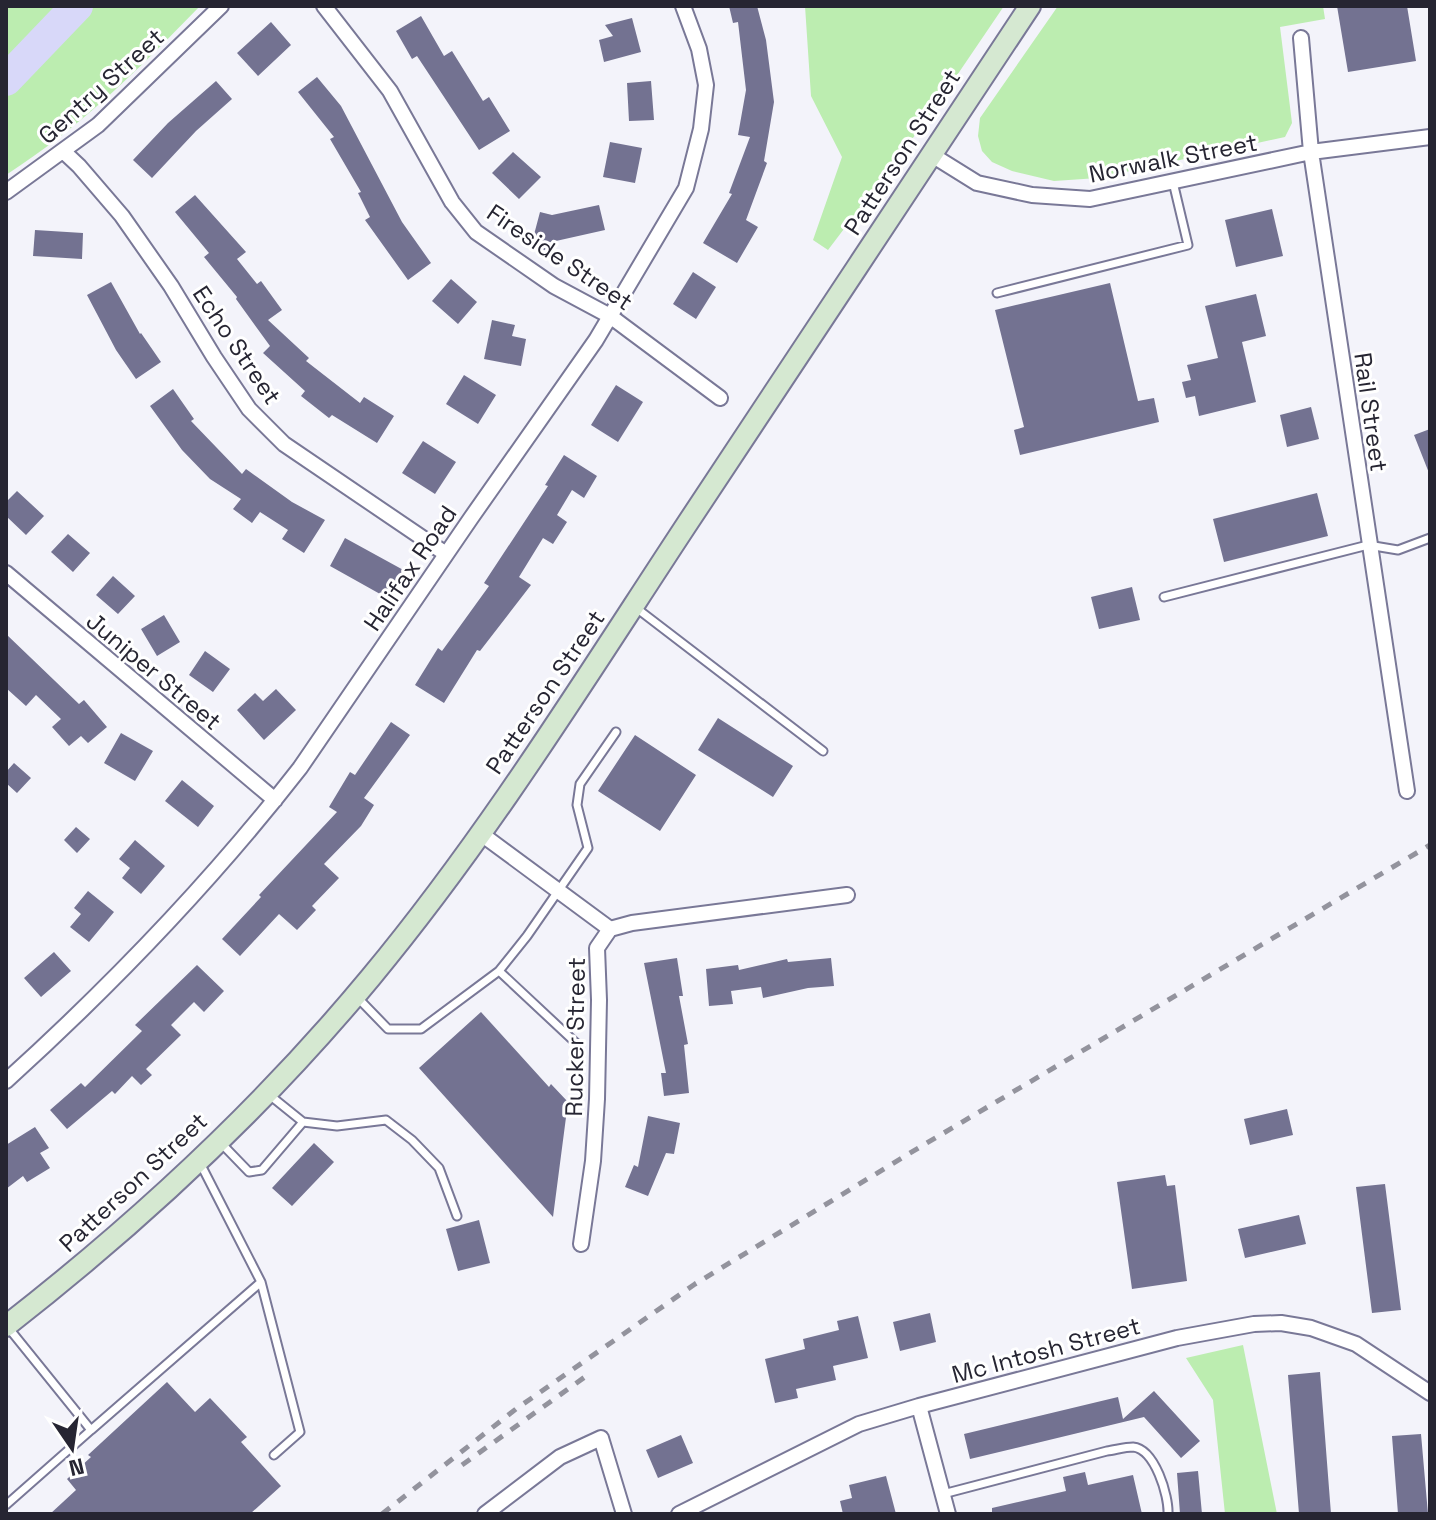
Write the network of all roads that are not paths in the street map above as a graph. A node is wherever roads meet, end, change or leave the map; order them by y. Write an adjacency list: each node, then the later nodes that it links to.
1 (221, 6): 7 (street, Gentry Street)
2 (324, 6): 13 (street, Fireside Street)
3 (683, 6): 13 (street, Halifax Road)
4 (1030, 6): 9 (main road, Patterson Street)
5 (1301, 38): 8 (street, Rail Street)
6 (1430, 137): 8 (street, Norwalk Street)
7 (63, 151): 11 (street, Gentry Street); 17 (street, Echo Street)
8 (1311, 152): 10 (street, Norwalk Street); 16 (street, Rail Street)
9 (932, 155): 10 (street, Norwalk Street); 20 (main road, Patterson Street)
10 (1173, 182): 12 (lane)
11 (6, 192)
12 (997, 293)
13 (610, 316): 14 (street, Fireside Street); 17 (street, Halifax Road)
14 (720, 398)
15 (1430, 538): 16 (lane)
16 (1368, 545): 19 (lane); 23 (street, Rail Street)
17 (446, 554): 24 (street, Halifax Road)
18 (6, 573): 24 (street, Juniper Street)
19 (1164, 597)
20 (634, 605): 22 (lane); 25 (main road, Patterson Street)
21 (616, 732): 26 (lane)
22 (823, 751)
23 (1407, 791)
24 (275, 800): 32 (street, Halifax Road)
25 (480, 833): 26 (street); 30 (main road, Patterson Street)
26 (558, 891): 28 (street); 29 (lane)
27 (847, 895): 28 (street, Rucker Street)
28 (610, 929): 38 (street, Rucker Street)
29 (499, 971): 30 (lane); 31 (lane)
30 (355, 995): 33 (main road, Patterson Street)
31 (576, 1043)
32 (6, 1081)
33 (265, 1092): 34 (lane); 35 (main road, Patterson Street)
34 (303, 1122): 35 (lane); 37 (lane)
35 (218, 1140): 36 (main road, Patterson Street)
36 (198, 1159): 39 (lane); 40 (main road, Patterson Street)
37 (457, 1216)
38 (581, 1244)
39 (261, 1282): 43 (lane); 44 (lane)
40 (6, 1326): 43 (lane)
41 (1430, 1393): 42 (street, Mc Intosh Street)
42 (919, 1406): 45 (street); 49 (street, Mc Intosh Street)
43 (91, 1430): 46 (lane)
44 (274, 1455)
45 (943, 1494): 50 (street); 51 (lane)
46 (6, 1505)
47 (485, 1514): 48 (street)
48 (624, 1514)
49 (679, 1514)
50 (948, 1514)
51 (1168, 1514)

